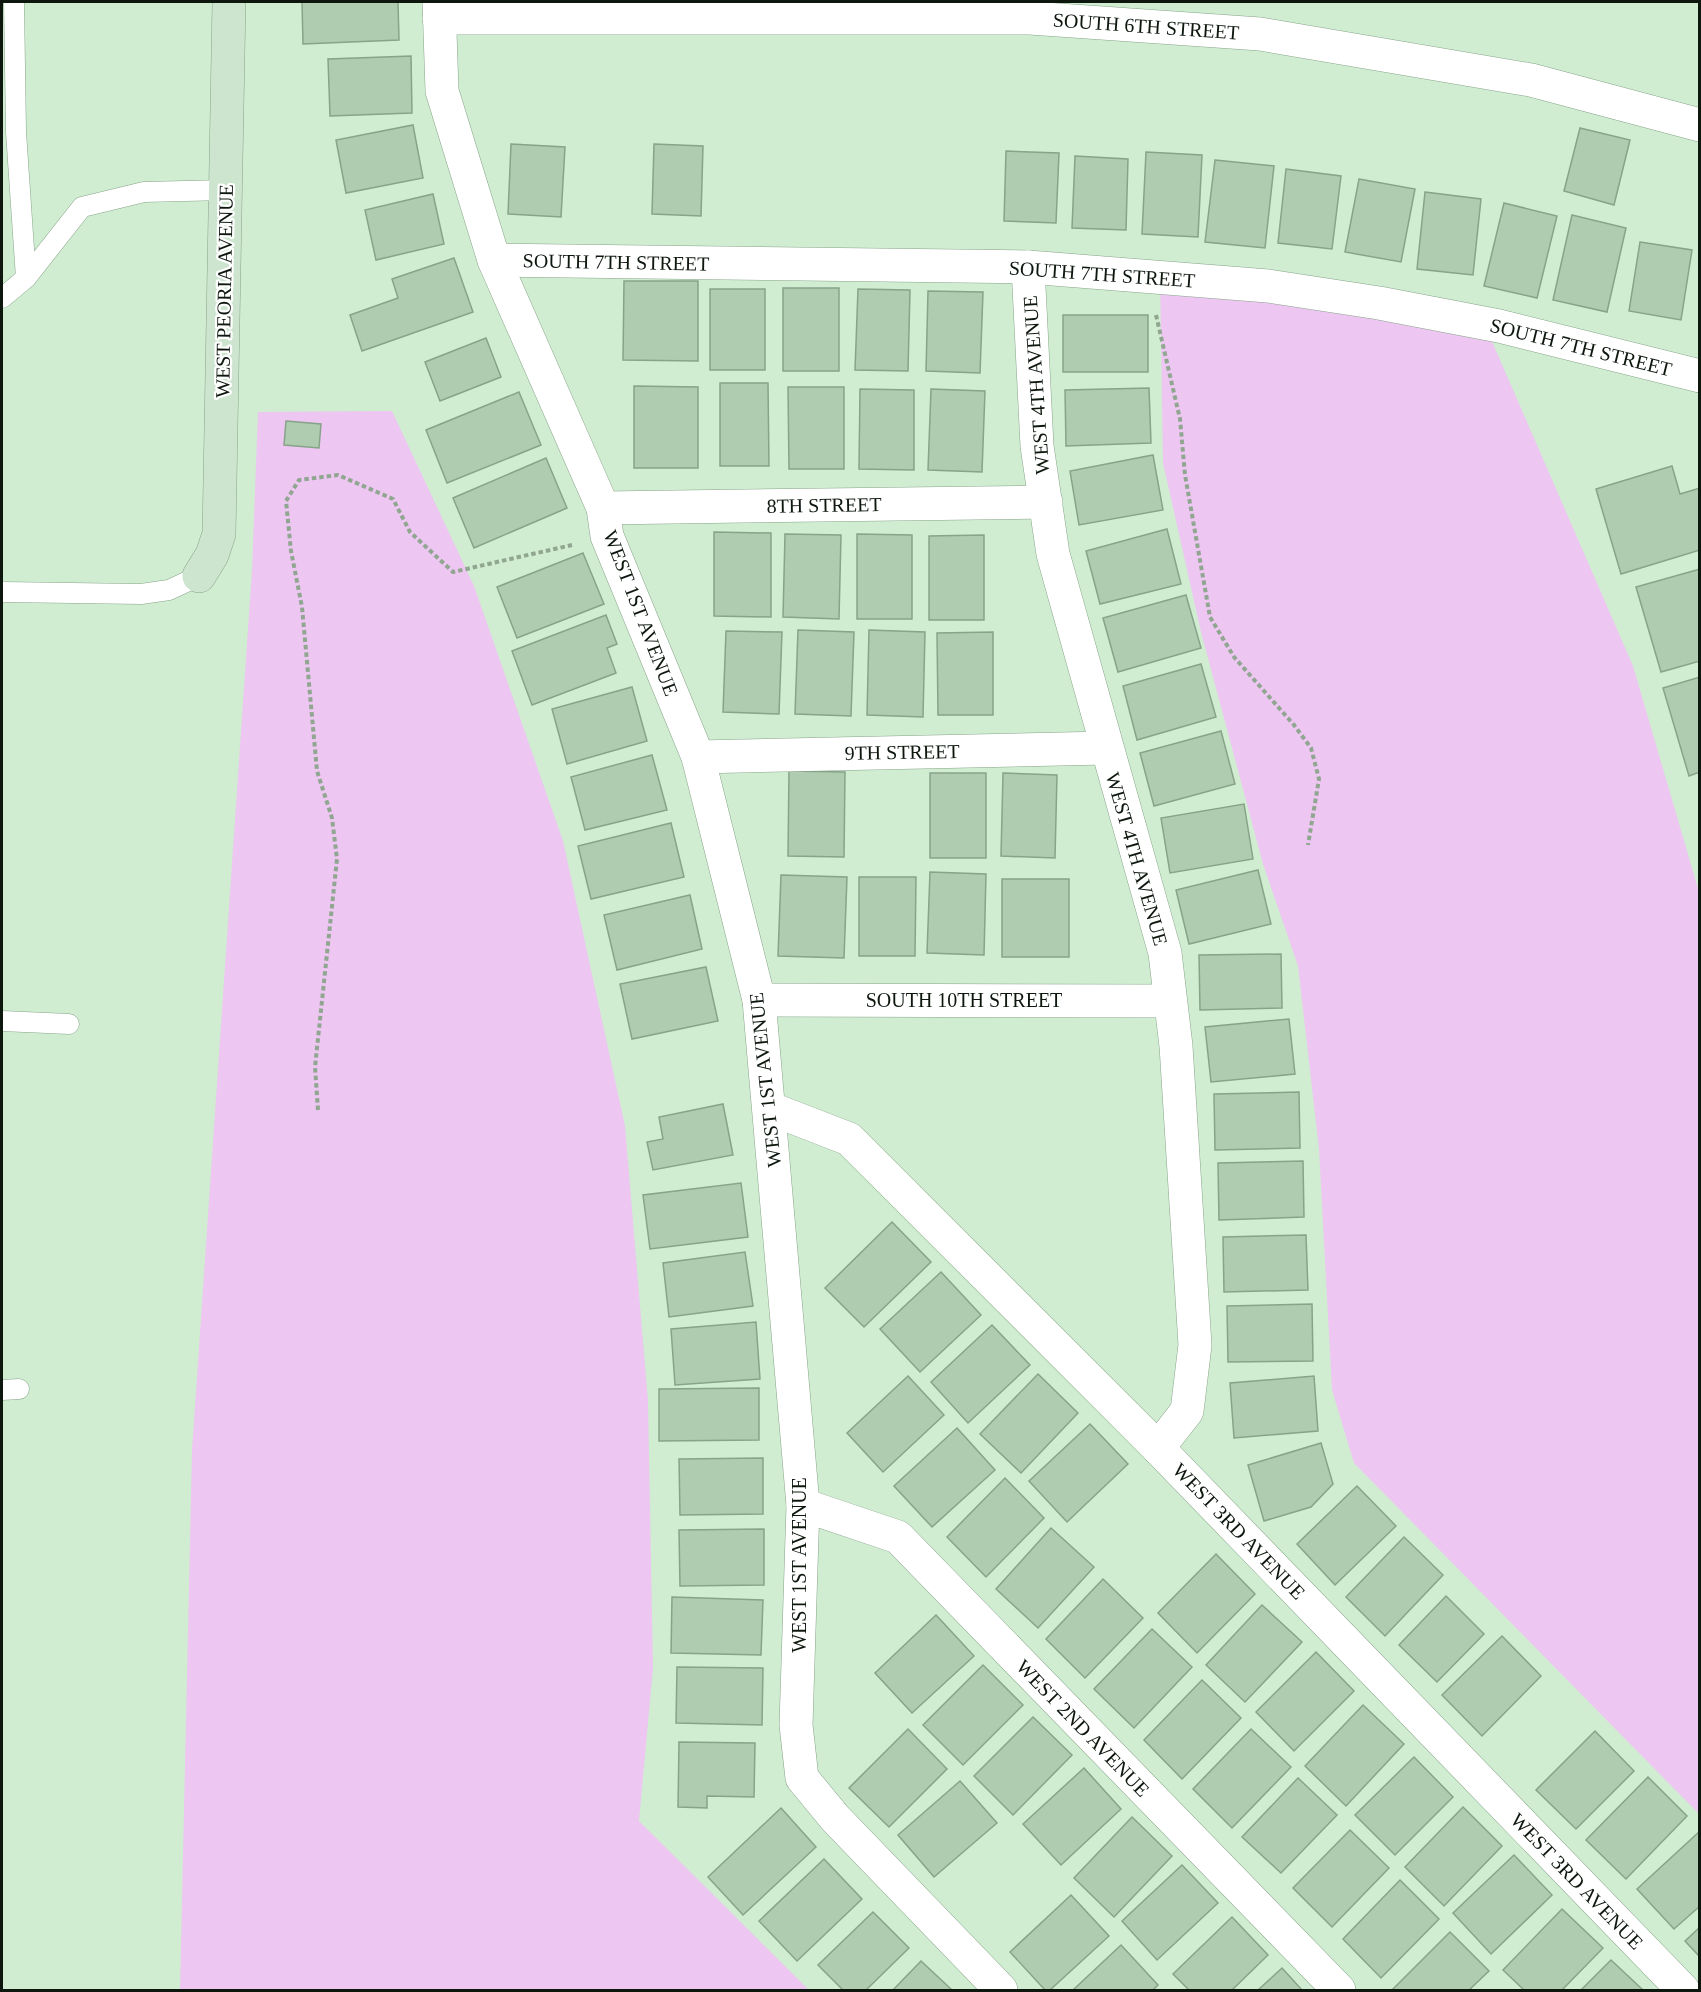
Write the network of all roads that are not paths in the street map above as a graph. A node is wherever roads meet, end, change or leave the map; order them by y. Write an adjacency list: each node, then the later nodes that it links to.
1 (14, 2): 8 (lane)
2 (229, 2): 5 (street, WEST PEORIA AVENUE)
3 (439, 10): 4 (street, SOUTH 6TH STREET); 6 (street, WEST 1ST AVENUE)
4 (1700, 125)
5 (226, 190): 8 (lane); 13 (street, WEST PEORIA AVENUE)
6 (494, 260): 7 (street, SOUTH 7TH STREET); 12 (street, WEST 1ST AVENUE)
7 (1028, 267): 10 (street, SOUTH 7TH STREET); 11 (street, WEST 4TH AVENUE)
8 (26, 278): 9 (lane)
9 (2, 298)
10 (1700, 375)
11 (1046, 502): 12 (street, 8TH STREET); 15 (street, WEST 4TH AVENUE)
12 (605, 522): 16 (street, WEST 1ST AVENUE)
13 (199, 576): 14 (lane)
14 (2, 592)
15 (1106, 748): 16 (street, 9TH STREET); 18 (street, WEST 4TH AVENUE)
16 (698, 757): 17 (street, WEST 1ST AVENUE)
17 (759, 1000): 18 (street, SOUTH 10TH STREET); 21 (street, WEST 1ST AVENUE)
18 (1170, 1001): 22 (street, WEST 4TH AVENUE)
19 (2, 1021): 20 (lane)
20 (69, 1024)
21 (769, 1108): 22 (street, WEST 3RD AVENUE); 23 (street, WEST 1ST AVENUE)
22 (1158, 1448): 26 (street, WEST 3RD AVENUE)
23 (803, 1505): 24 (street, WEST 1ST AVENUE); 25 (street, WEST 2ND AVENUE)
24 (1001, 1990)
25 (1339, 1990)
26 (1683, 1990)

